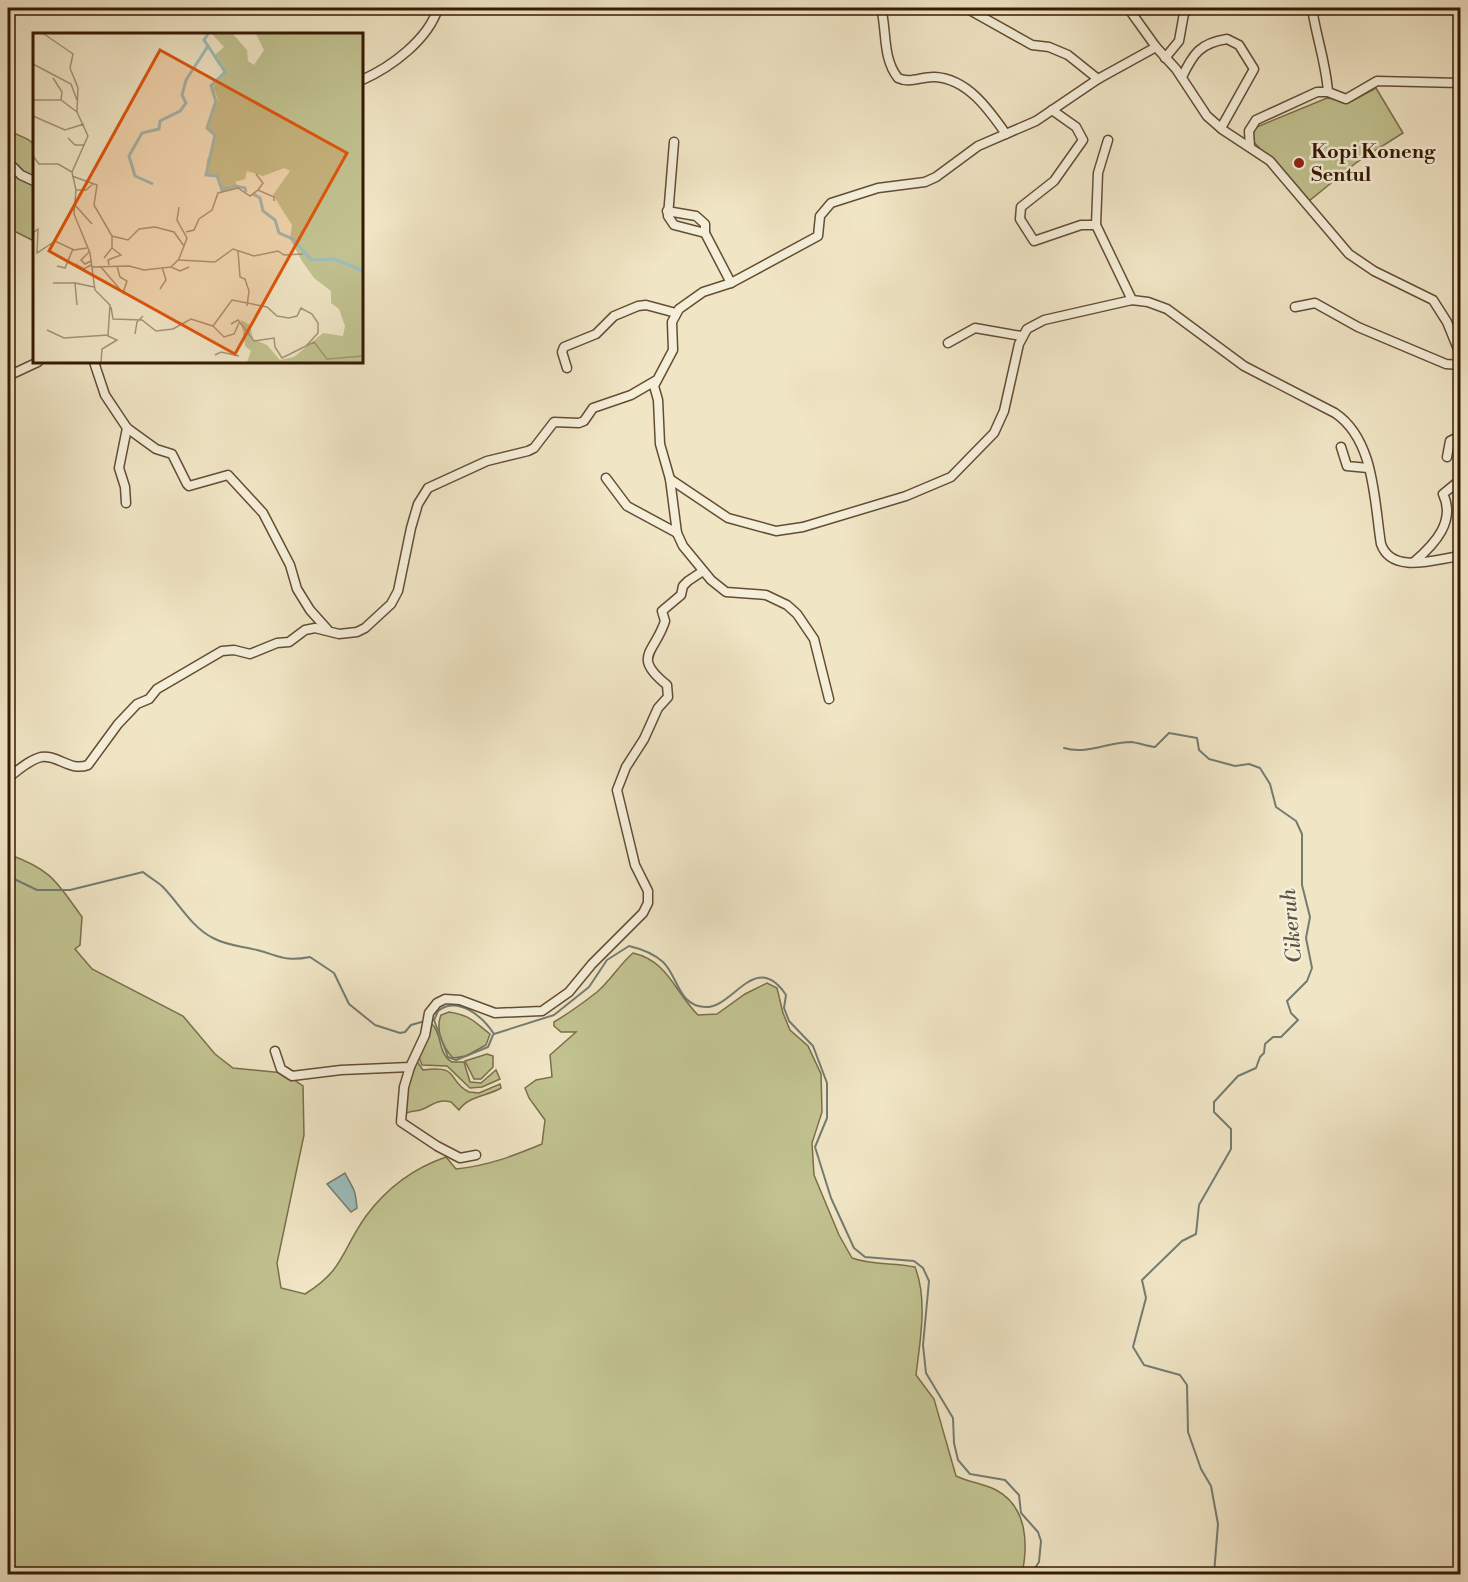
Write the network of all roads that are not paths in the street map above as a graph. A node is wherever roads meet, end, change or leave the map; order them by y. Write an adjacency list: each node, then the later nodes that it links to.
1 (438, 8): 12 (street)
2 (881, 8): 18 (street)
3 (966, 8): 13 (street)
4 (1128, 8): 9 (street)
5 (1192, 8): 10 (street)
6 (1260, 8): 7 (street)
7 (1269, 8)
8 (1312, 8): 15 (street)
9 (1156, 47): 10 (street); 13 (street)
10 (1166, 58): 11 (street)
11 (1182, 78): 17 (street); 17 (street)
12 (363, 79)
13 (1098, 80): 16 (street)
14 (1461, 83): 15 (street)
15 (1328, 92): 21 (street)
16 (1053, 110): 18 (street); 25 (street)
17 (1221, 128): 21 (street)
18 (1006, 134): 27 (street)
19 (1108, 141): 25 (street)
20 (674, 142): 24 (street)
21 (1250, 147): 33 (street)
22 (8, 162): 23 (street)
23 (33, 181)
24 (667, 211): 26 (street); 26 (street)
25 (1096, 225): 28 (street)
26 (705, 233): 27 (street)
27 (731, 283): 30 (street)
28 (1132, 300): 31 (street); 44 (street)
29 (1295, 307): 36 (street)
30 (676, 313): 37 (street); 39 (street)
31 (1021, 336): 32 (street); 46 (street)
32 (948, 343)
33 (1461, 354)
34 (36, 363): 38 (street)
35 (94, 363): 40 (street)
36 (1461, 365)
37 (567, 368)
38 (8, 376)
39 (655, 381): 46 (street); 53 (street)
40 (127, 428): 48 (street); 53 (street)
41 (1461, 436): 43 (street)
42 (1341, 447): 44 (street)
43 (1447, 456)
44 (1368, 468): 51 (street)
45 (606, 478): 49 (street)
46 (670, 479): 49 (street)
47 (1461, 480): 51 (street)
48 (126, 503)
49 (677, 533): 52 (street)
50 (1461, 556): 51 (street)
51 (1414, 562)
52 (703, 571): 54 (street); 57 (street)
53 (327, 629): 55 (street)
54 (829, 699)
55 (8, 778)
56 (275, 1051): 57 (street)
57 (410, 1067): 58 (street)
58 (476, 1155)

